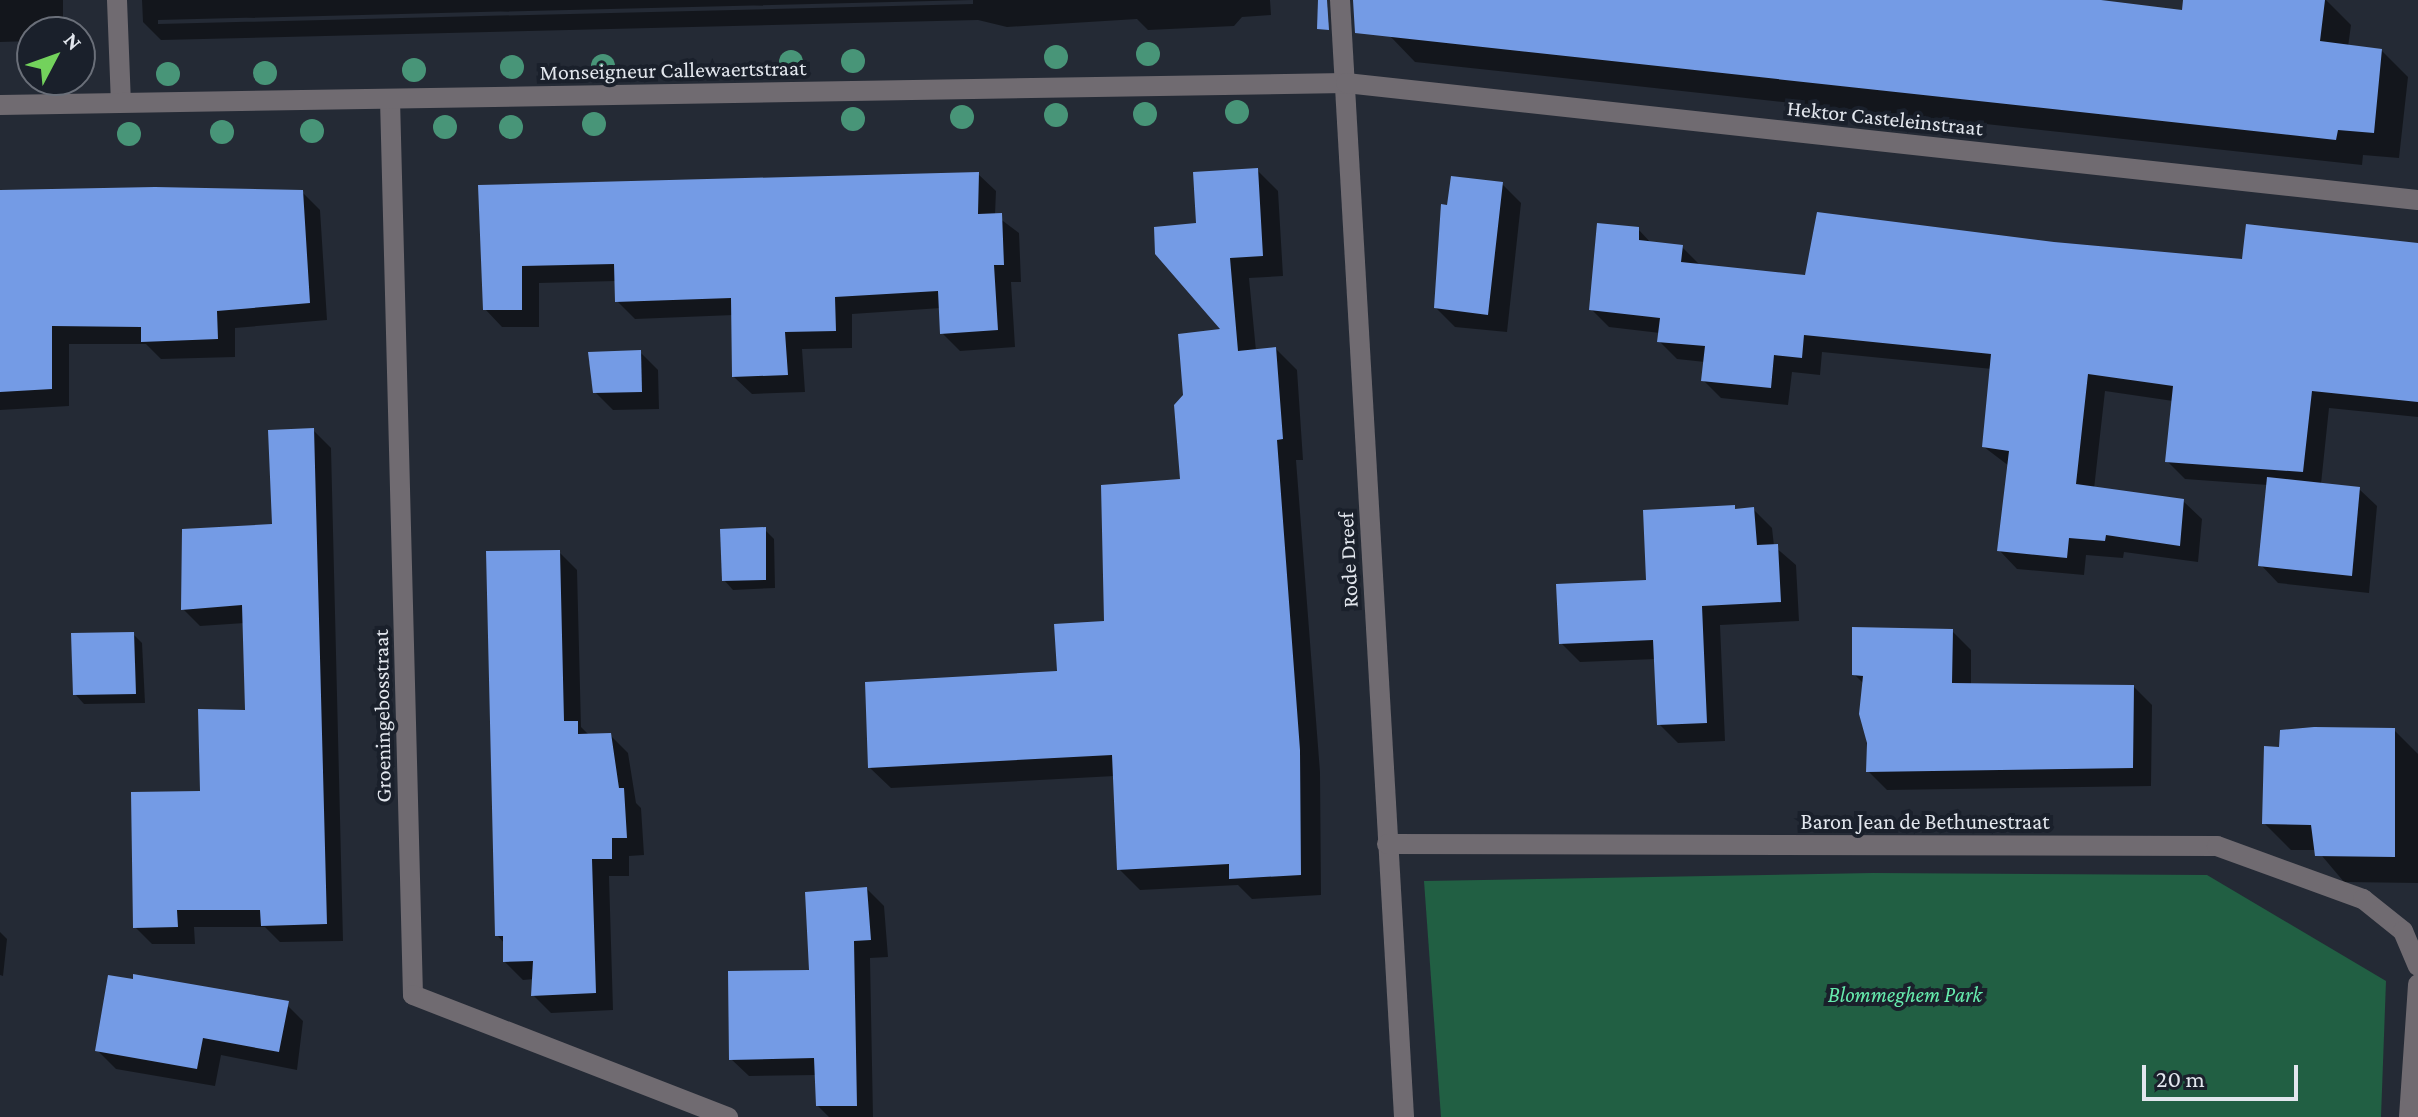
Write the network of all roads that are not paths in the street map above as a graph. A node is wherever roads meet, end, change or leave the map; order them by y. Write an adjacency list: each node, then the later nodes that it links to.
1 (117, 0): 5 (street)
2 (1340, 0): 3 (street, Rode Dreef)
3 (1346, 83): 4 (street, Monseigneur Callewaertstraat); 7 (street, Hektor Casteleinstraat); 8 (street, Rode Dreef)
4 (390, 99): 5 (street, Monseigneur Callewaertstraat); 11 (street, Groeningebosstraat)
5 (121, 102): 6 (street, Monseigneur Callewaertstraat)
6 (0, 105)
7 (2418, 200)
8 (1387, 844): 9 (street, Baron Jean de Bethunestraat); 12 (street, Rode Dreef)
9 (2418, 966)
10 (2418, 984): 13 (street)
11 (728, 1117)
12 (1404, 1117)
13 (2409, 1117)

